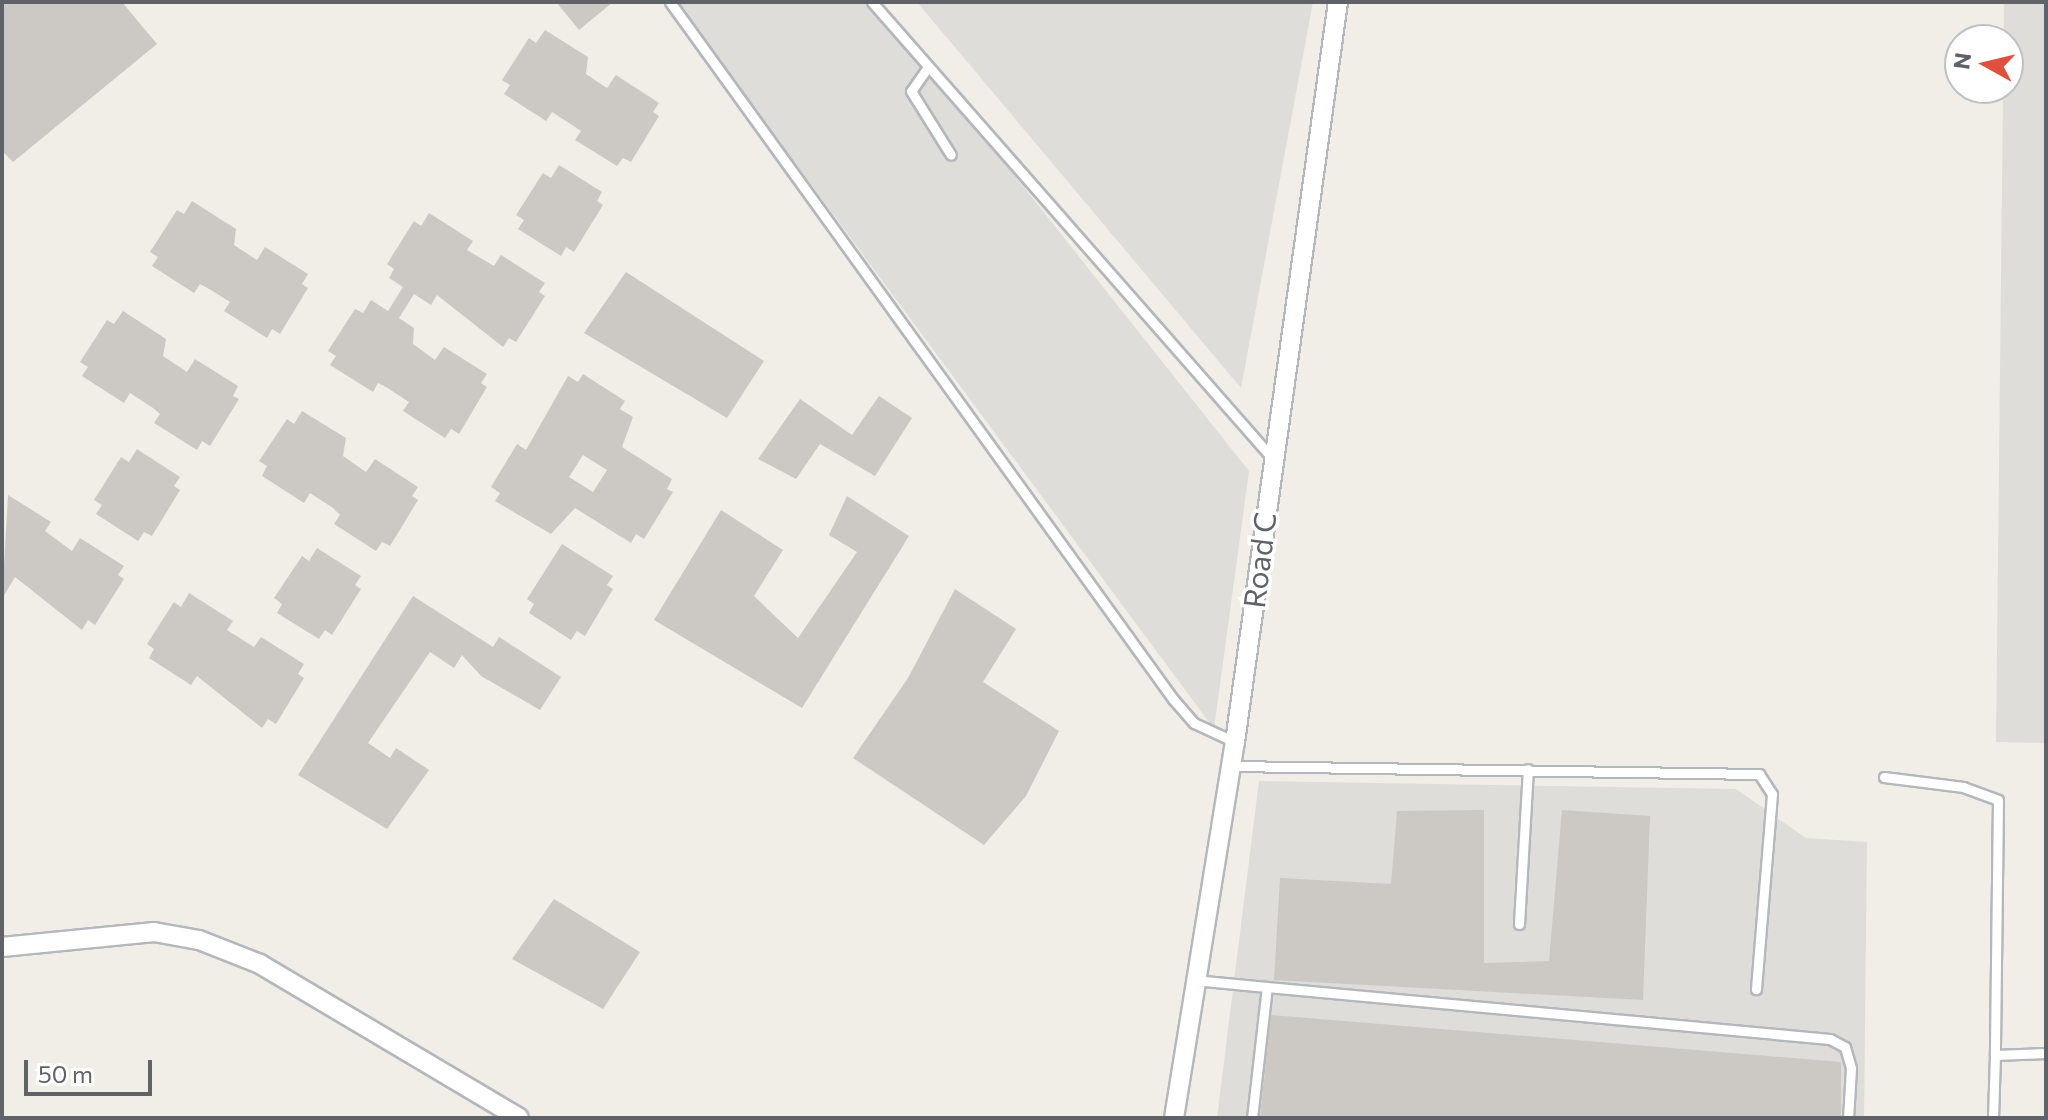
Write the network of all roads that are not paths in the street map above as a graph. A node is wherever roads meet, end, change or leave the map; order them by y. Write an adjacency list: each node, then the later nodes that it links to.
1 (670, 2): 7 (lane)
2 (872, 2): 4 (lane)
3 (1338, 2): 6 (street, Road C)
4 (928, 67): 5 (lane); 6 (lane)
5 (951, 155)
6 (1272, 458): 7 (street, Road C)
7 (1235, 742): 8 (street, Road C)
8 (1231, 766): 9 (lane); 13 (street, Road C)
9 (1528, 769): 11 (lane); 15 (lane)
10 (1884, 777): 17 (lane)
11 (1519, 924)
12 (2, 947): 18 (street)
13 (1194, 980): 14 (lane); 19 (street, Road C)
14 (1267, 987): 20 (lane); 21 (lane)
15 (1756, 989)
16 (2046, 1053): 17 (lane)
17 (1995, 1055): 22 (lane)
18 (519, 1118)
19 (1174, 1118)
20 (1252, 1118)
21 (1848, 1118)
22 (1993, 1118)

